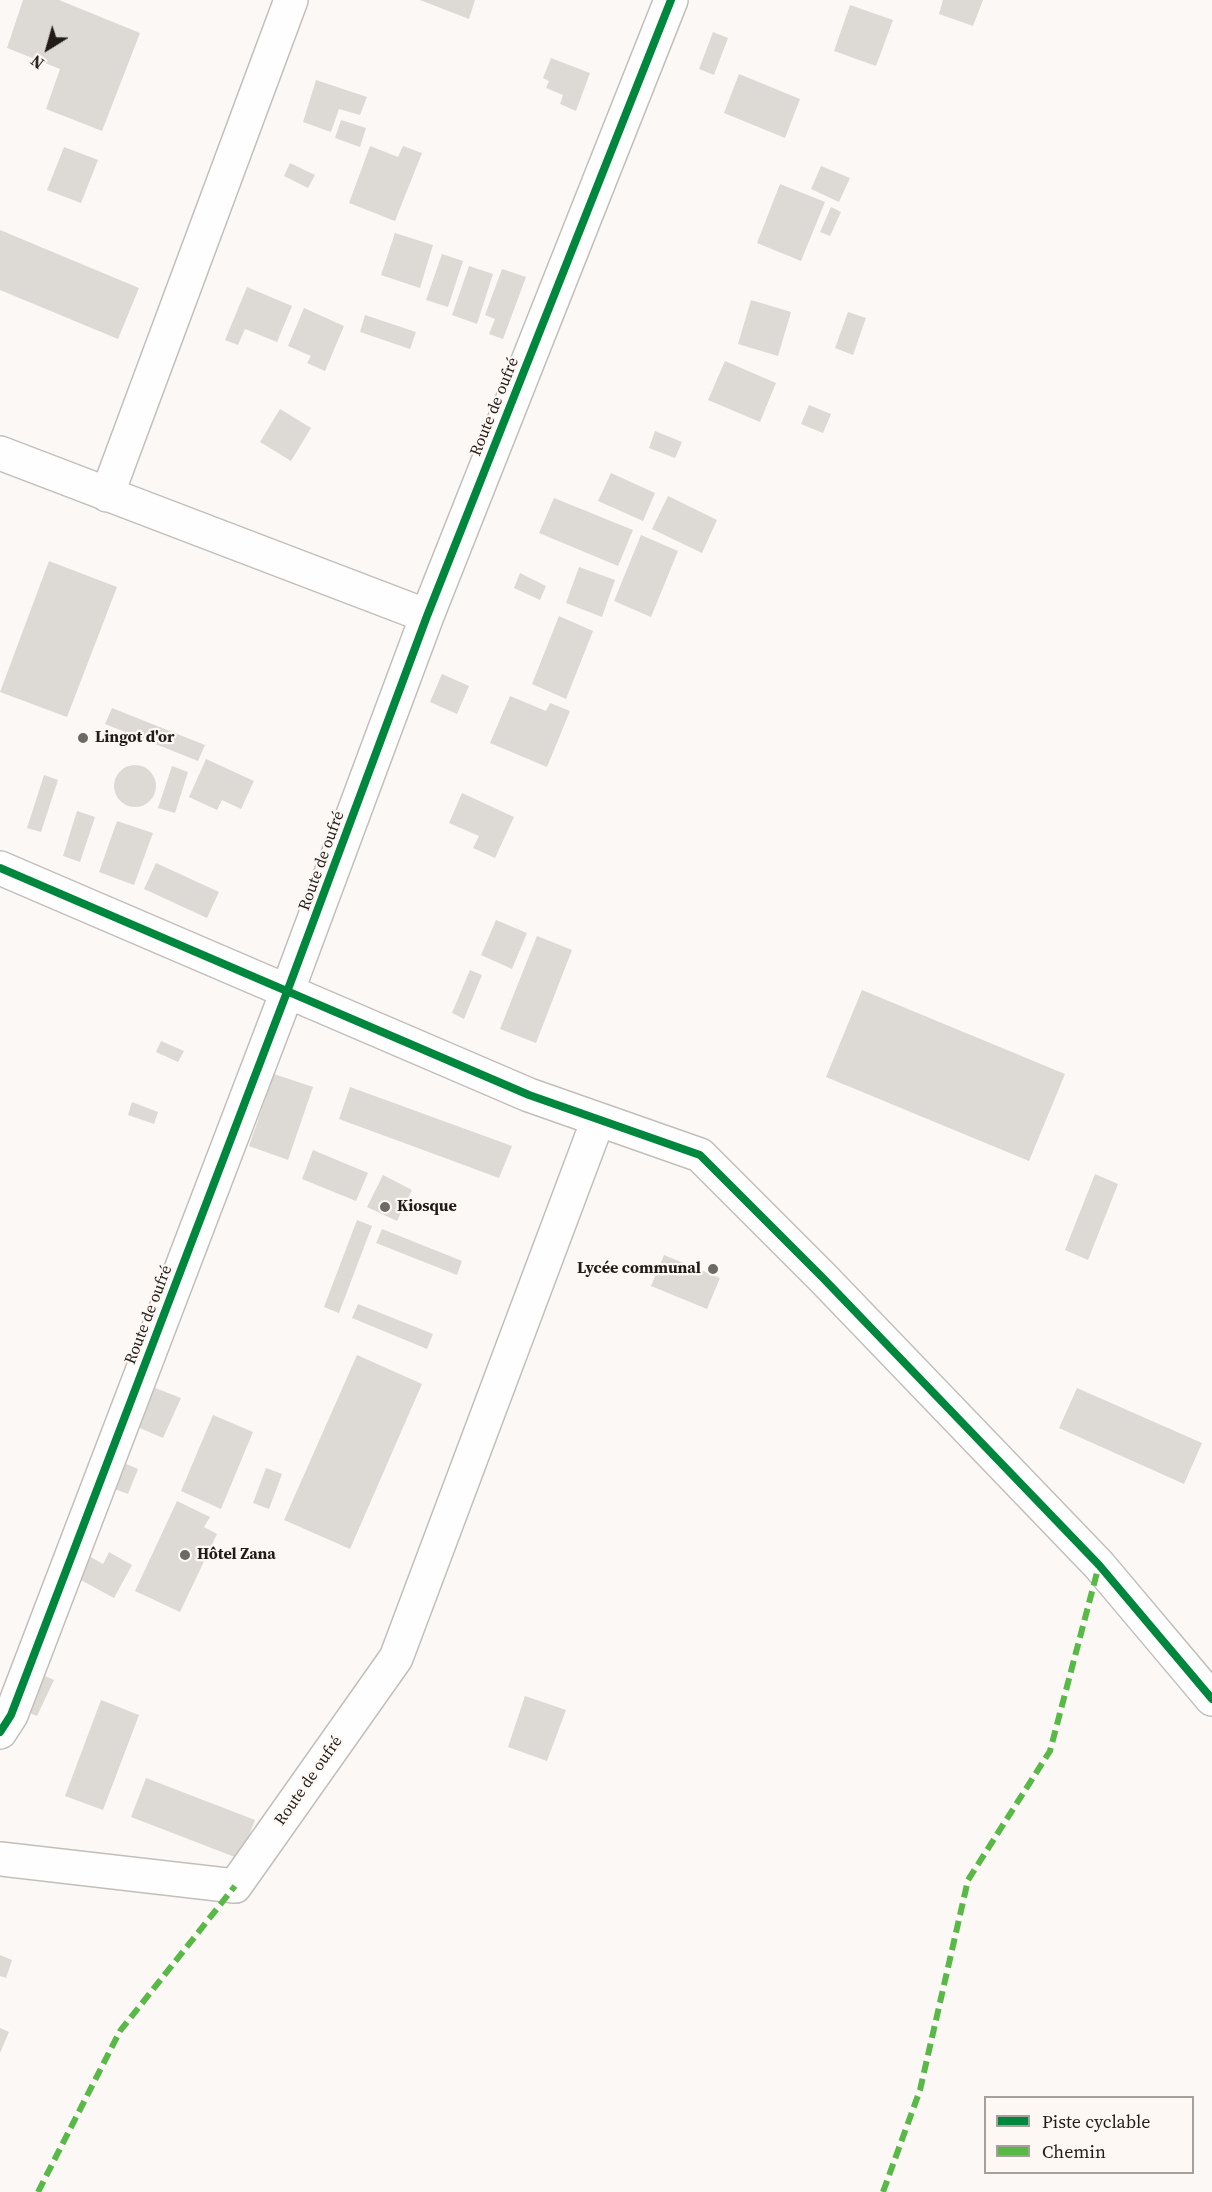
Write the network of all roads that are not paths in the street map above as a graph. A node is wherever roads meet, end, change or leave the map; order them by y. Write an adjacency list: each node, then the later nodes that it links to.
1 (291, 0): 4 (street)
2 (671, 0): 5 (street, Route de oufré)
3 (0, 453): 4 (street)
4 (107, 495): 5 (street)
5 (427, 616): 7 (street, Route de oufré)
6 (0, 868): 7 (street)
7 (288, 992): 8 (street); 10 (street, Route de oufré)
8 (598, 1120): 9 (street); 11 (street, Route de oufré)
9 (1212, 1699)
10 (0, 1732)
11 (0, 1859)

